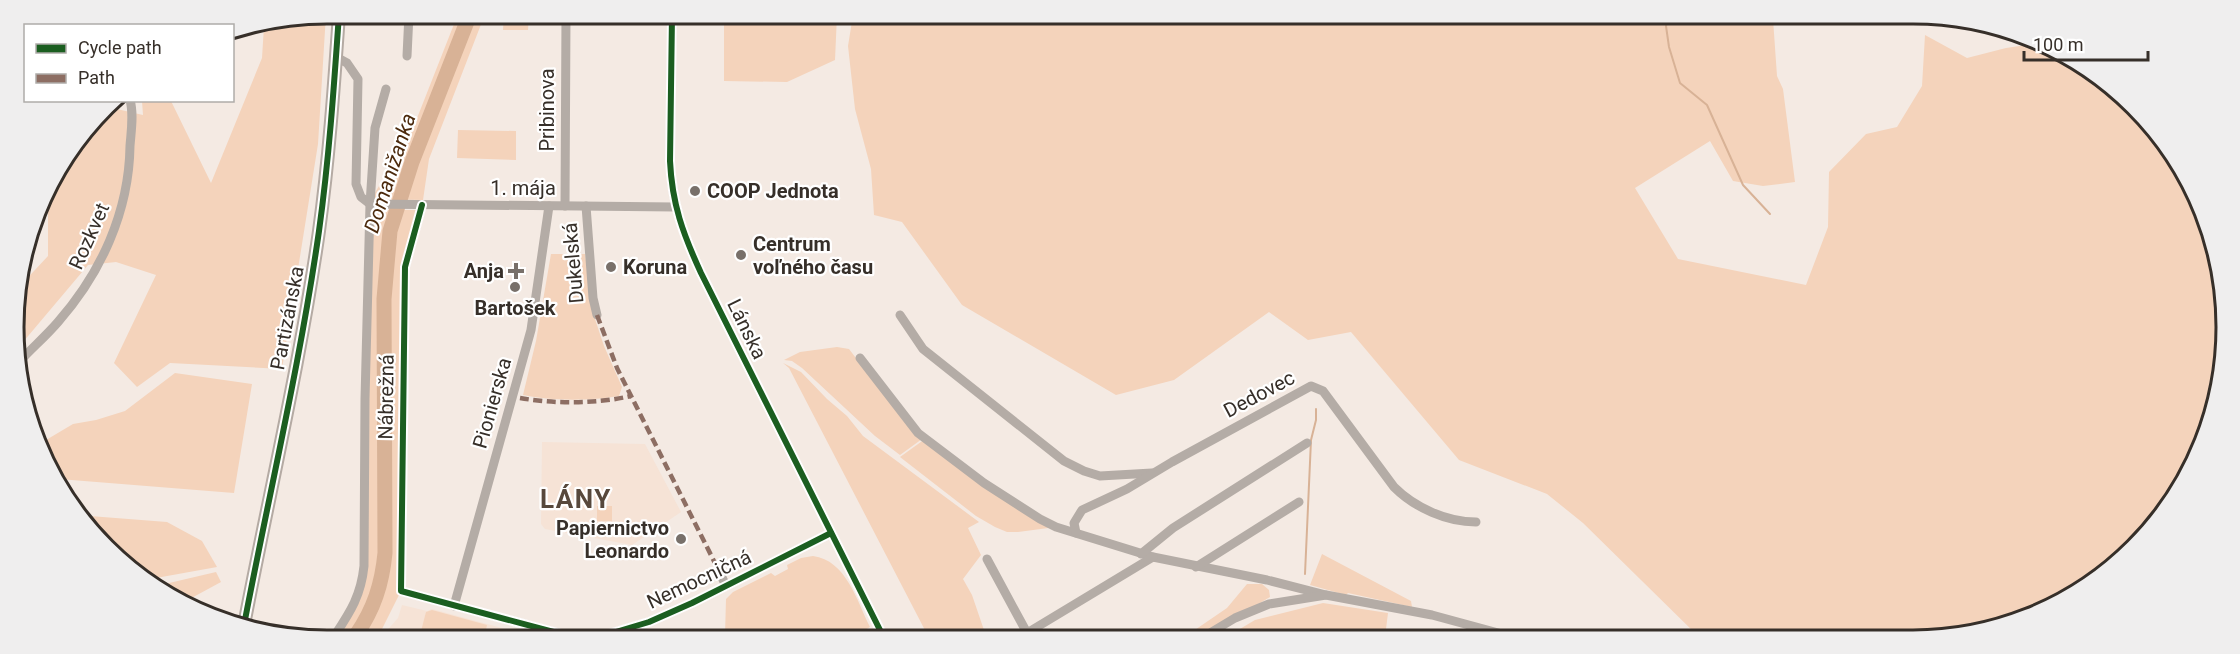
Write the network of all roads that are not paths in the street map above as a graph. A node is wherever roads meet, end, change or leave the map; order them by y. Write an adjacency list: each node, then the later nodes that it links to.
1 (338, 24): 6 (main road, Partizánska)
2 (409, 24): 5 (street)
3 (566, 24): 12 (street, Pribinova)
4 (672, 24): 14 (street, Lánska)
5 (407, 56)
6 (336, 57): 9 (street); 38 (main road, Partizánska)
7 (386, 89): 9 (street, Nábrežná)
8 (130, 102): 17 (street, Rozkvet)
9 (370, 204): 10 (street, 1. mája); 39 (street, Nábrežná)
10 (422, 205): 11 (street, 1. mája); 34 (street, Nábrežná)
11 (549, 206): 12 (street, 1. mája); 37 (street, Pionierska)
12 (564, 206): 13 (street, 1. mája)
13 (586, 206): 14 (street, 1. mája); 15 (street, Dukelská)
14 (675, 207): 25 (street, Lánska)
15 (597, 315)
16 (900, 315): 20 (street)
17 (26, 356)
18 (860, 358): 23 (street)
19 (1307, 443): 27 (street)
20 (1152, 473): 22 (street, Dedovec); 24 (street, Dedovec)
21 (1299, 502): 30 (street)
22 (1082, 510): 23 (street, Dedovec); 26 (street)
23 (1040, 519): 26 (street)
24 (1476, 522)
25 (831, 533): 33 (street, Nemocničná); 42 (street, Lánska)
26 (1076, 533): 27 (street)
27 (1141, 554): 28 (street)
28 (1153, 557): 30 (street); 44 (street)
29 (987, 559): 43 (street)
30 (1196, 567): 32 (street)
31 (719, 571): 33 (street)
32 (1267, 580): 35 (street); 36 (street)
33 (726, 586): 41 (street, Nemocničná)
34 (401, 591): 37 (street, Nemocničná)
35 (1326, 595): 36 (street); 46 (street)
36 (1269, 604): 45 (street)
37 (454, 606): 40 (street, Nemocničná)
38 (245, 619)
39 (338, 630)
40 (546, 630)
41 (622, 630)
42 (880, 630)
43 (1025, 630)
44 (1032, 630)
45 (1215, 630)
46 (1487, 630)

